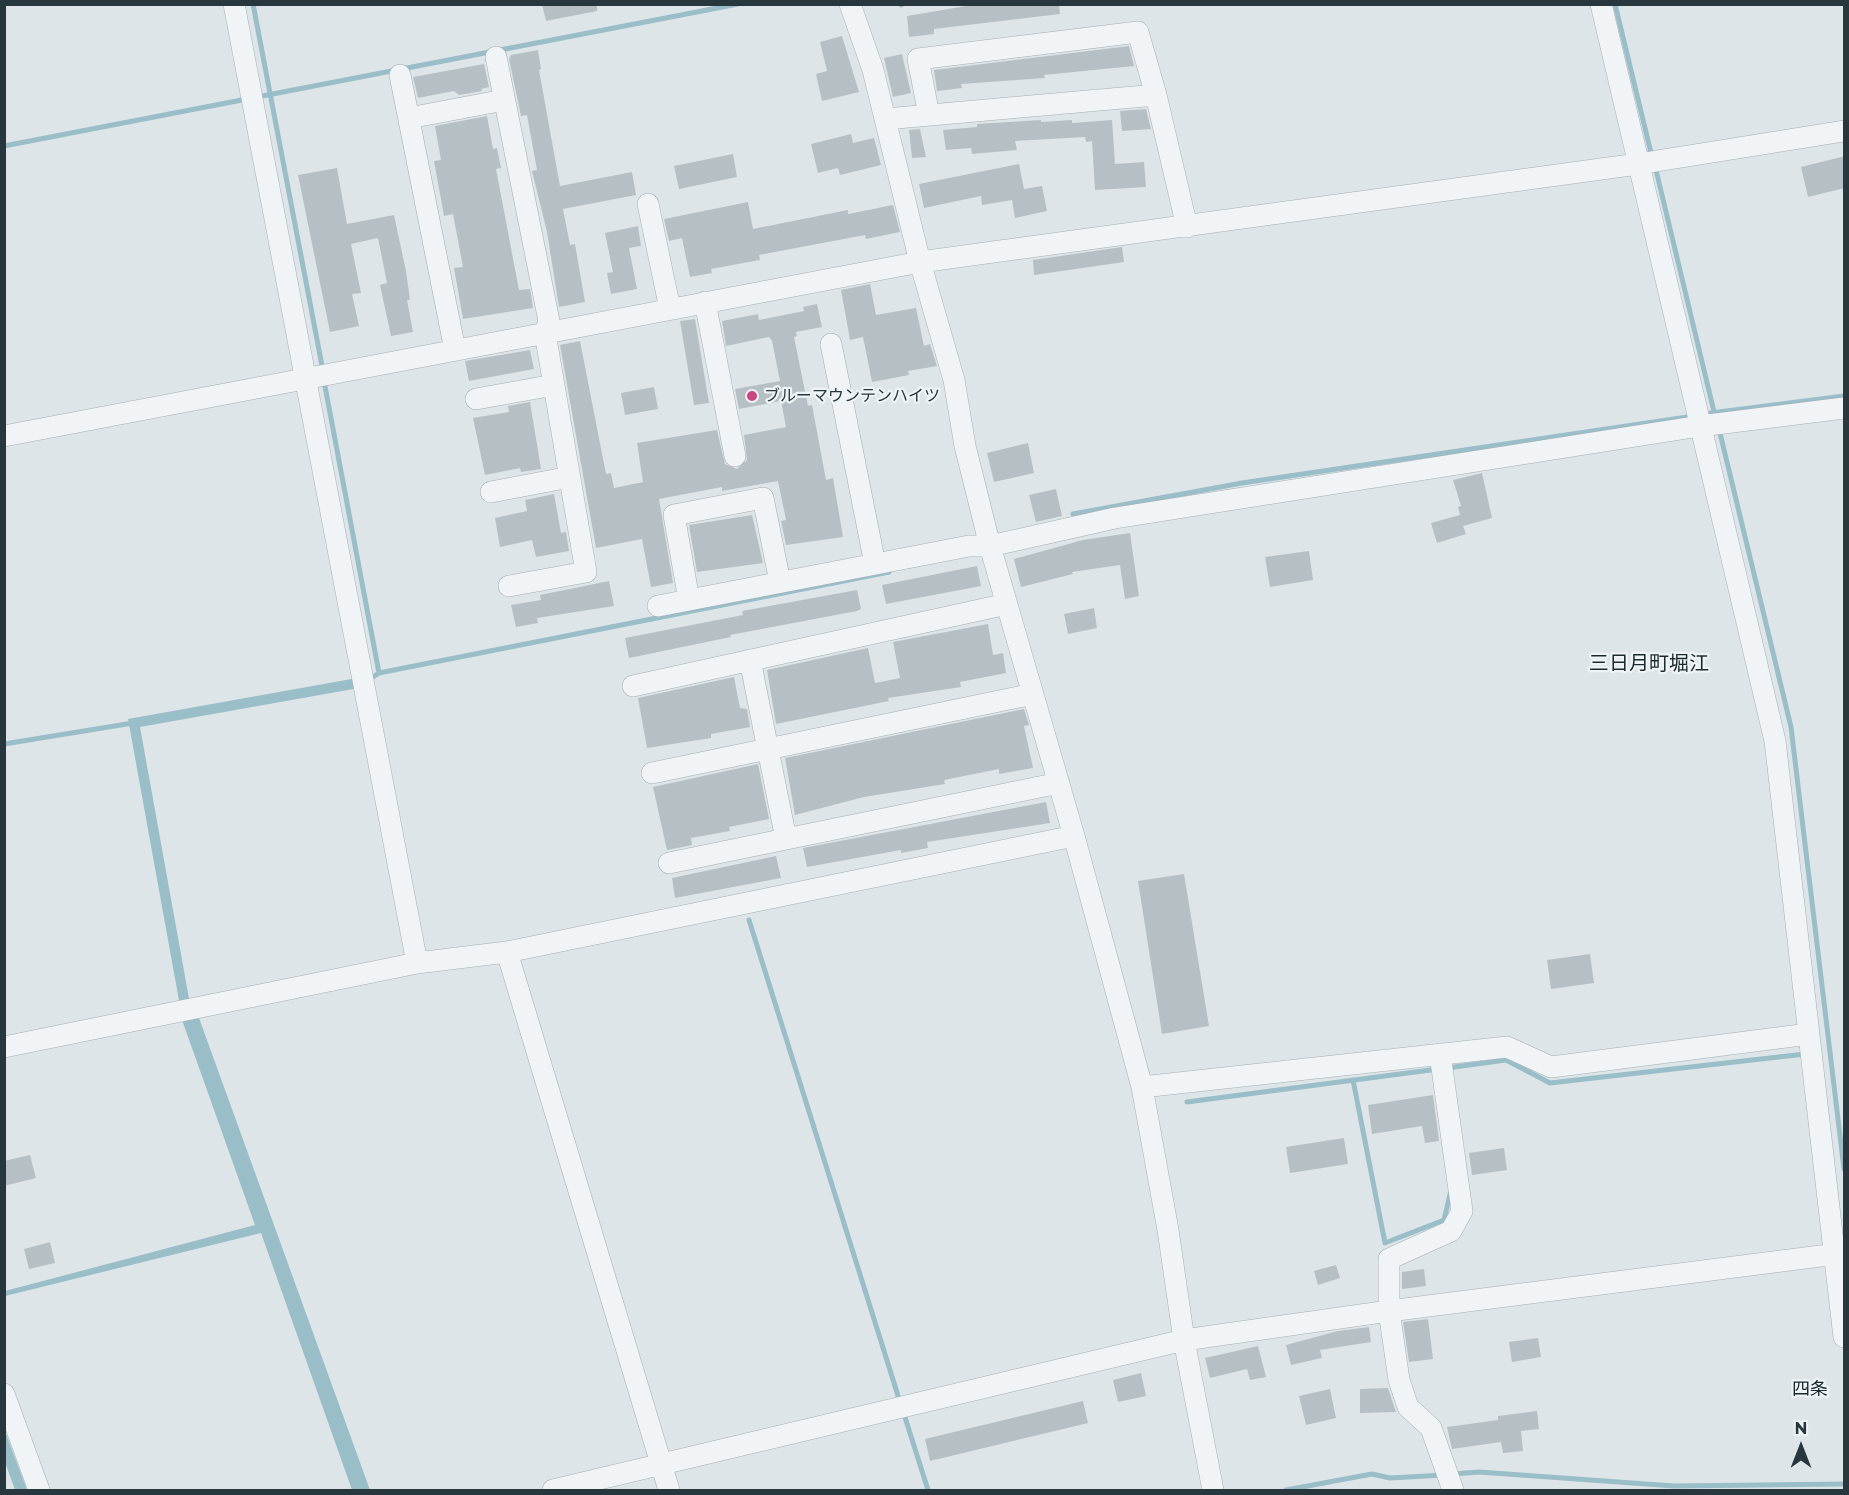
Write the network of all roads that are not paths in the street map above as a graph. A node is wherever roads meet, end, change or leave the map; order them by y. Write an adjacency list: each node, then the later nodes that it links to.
1 (234, 4): 21 (street)
2 (849, 4): 10 (street)
3 (1601, 4): 12 (street)
4 (496, 57): 7 (street)
5 (400, 75): 9 (street)
6 (1156, 95): 8 (street); 8 (street); 14 (street)
7 (504, 100): 9 (street); 18 (street)
8 (929, 115): 10 (street)
9 (409, 118): 20 (street)
10 (885, 119): 15 (street)
11 (1845, 131): 12 (street)
12 (1638, 164): 14 (street); 25 (street)
13 (648, 204): 17 (street)
14 (1187, 227): 15 (street)
15 (920, 262): 16 (street); 30 (street)
16 (705, 302): 17 (street); 27 (street)
17 (670, 309): 18 (street)
18 (545, 333): 20 (street); 22 (street)
19 (831, 344): 31 (street)
20 (455, 350): 21 (street)
21 (307, 378): 26 (street); 47 (street)
22 (554, 385): 23 (street); 28 (street)
23 (476, 399)
24 (1845, 408): 25 (street)
25 (1700, 426): 30 (street); 48 (street)
26 (4, 436)
27 (735, 456)
28 (570, 477): 29 (street); 33 (street)
29 (491, 492)
30 (990, 546): 31 (street); 35 (street)
31 (875, 564): 32 (street)
32 (780, 582): 34 (street); 34 (street)
33 (509, 586)
34 (689, 600): 36 (street)
35 (1007, 604): 37 (street); 39 (street)
36 (658, 606)
37 (750, 660): 38 (street); 40 (street)
38 (633, 686)
39 (1033, 694): 40 (street); 42 (street)
40 (768, 749): 41 (street); 44 (street)
41 (652, 773)
42 (1059, 783): 43 (street); 44 (street)
43 (1074, 836): 46 (street); 51 (street)
44 (786, 839): 45 (street)
45 (669, 863)
46 (507, 952): 47 (street); 57 (street)
47 (417, 963): 49 (street)
48 (1809, 1034): 50 (street); 52 (street)
49 (4, 1047)
50 (1440, 1054): 51 (street); 53 (street)
51 (1142, 1087): 55 (street)
52 (1840, 1254): 53 (street); 54 (street)
53 (1389, 1311): 55 (street); 58 (street)
54 (1845, 1337)
55 (1185, 1340): 57 (street); 62 (street)
56 (4, 1394): 59 (street)
57 (661, 1465): 60 (street); 61 (street)
58 (1449, 1480)
59 (39, 1491)
60 (553, 1491)
61 (669, 1491)
62 (1213, 1491)

